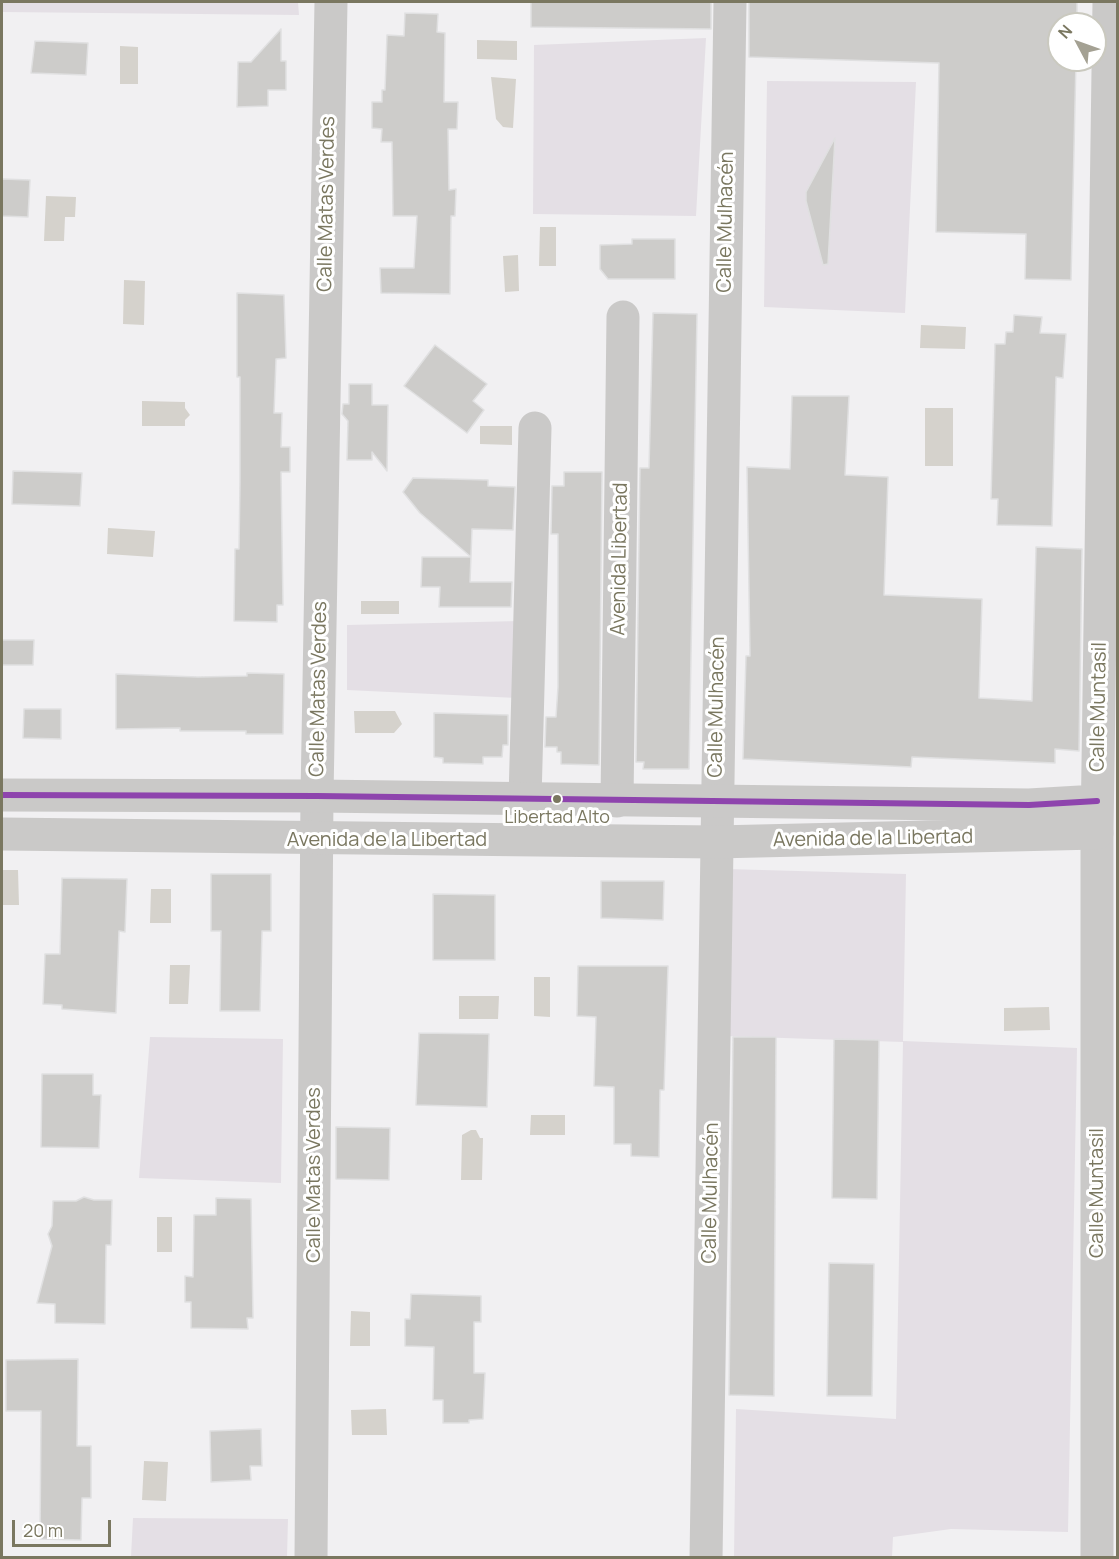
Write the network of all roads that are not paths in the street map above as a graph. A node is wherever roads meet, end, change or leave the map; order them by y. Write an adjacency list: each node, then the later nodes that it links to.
1 (331, 2): 7 (street, Calle Matas Verdes)
2 (730, 2): 10 (street, Calle Mulhacén)
3 (1109, 2): 11 (street, Calle Muntasil)
4 (623, 317): 9 (street, Avenida Libertad)
5 (535, 428): 8 (street)
6 (2, 795): 7 (street, Avenida de la Libertad)
7 (317, 795): 8 (street, Avenida de la Libertad); 13 (street, Calle Matas Verdes)
8 (525, 799): 9 (street, Avenida de la Libertad)
9 (617, 801): 10 (street, Avenida de la Libertad)
10 (716, 801): 11 (street, Avenida de la Libertad); 14 (street, Calle Mulhacén)
11 (1097, 817): 14 (street, Avenida de la Libertad); 17 (street, Calle Muntasil)
12 (2, 834): 13 (street, Avenida de la Libertad)
13 (316, 840): 14 (street, Avenida de la Libertad); 15 (street, Calle Matas Verdes)
14 (716, 842): 16 (street, Calle Mulhacén)
15 (311, 1557)
16 (706, 1557)
17 (1096, 1557)

